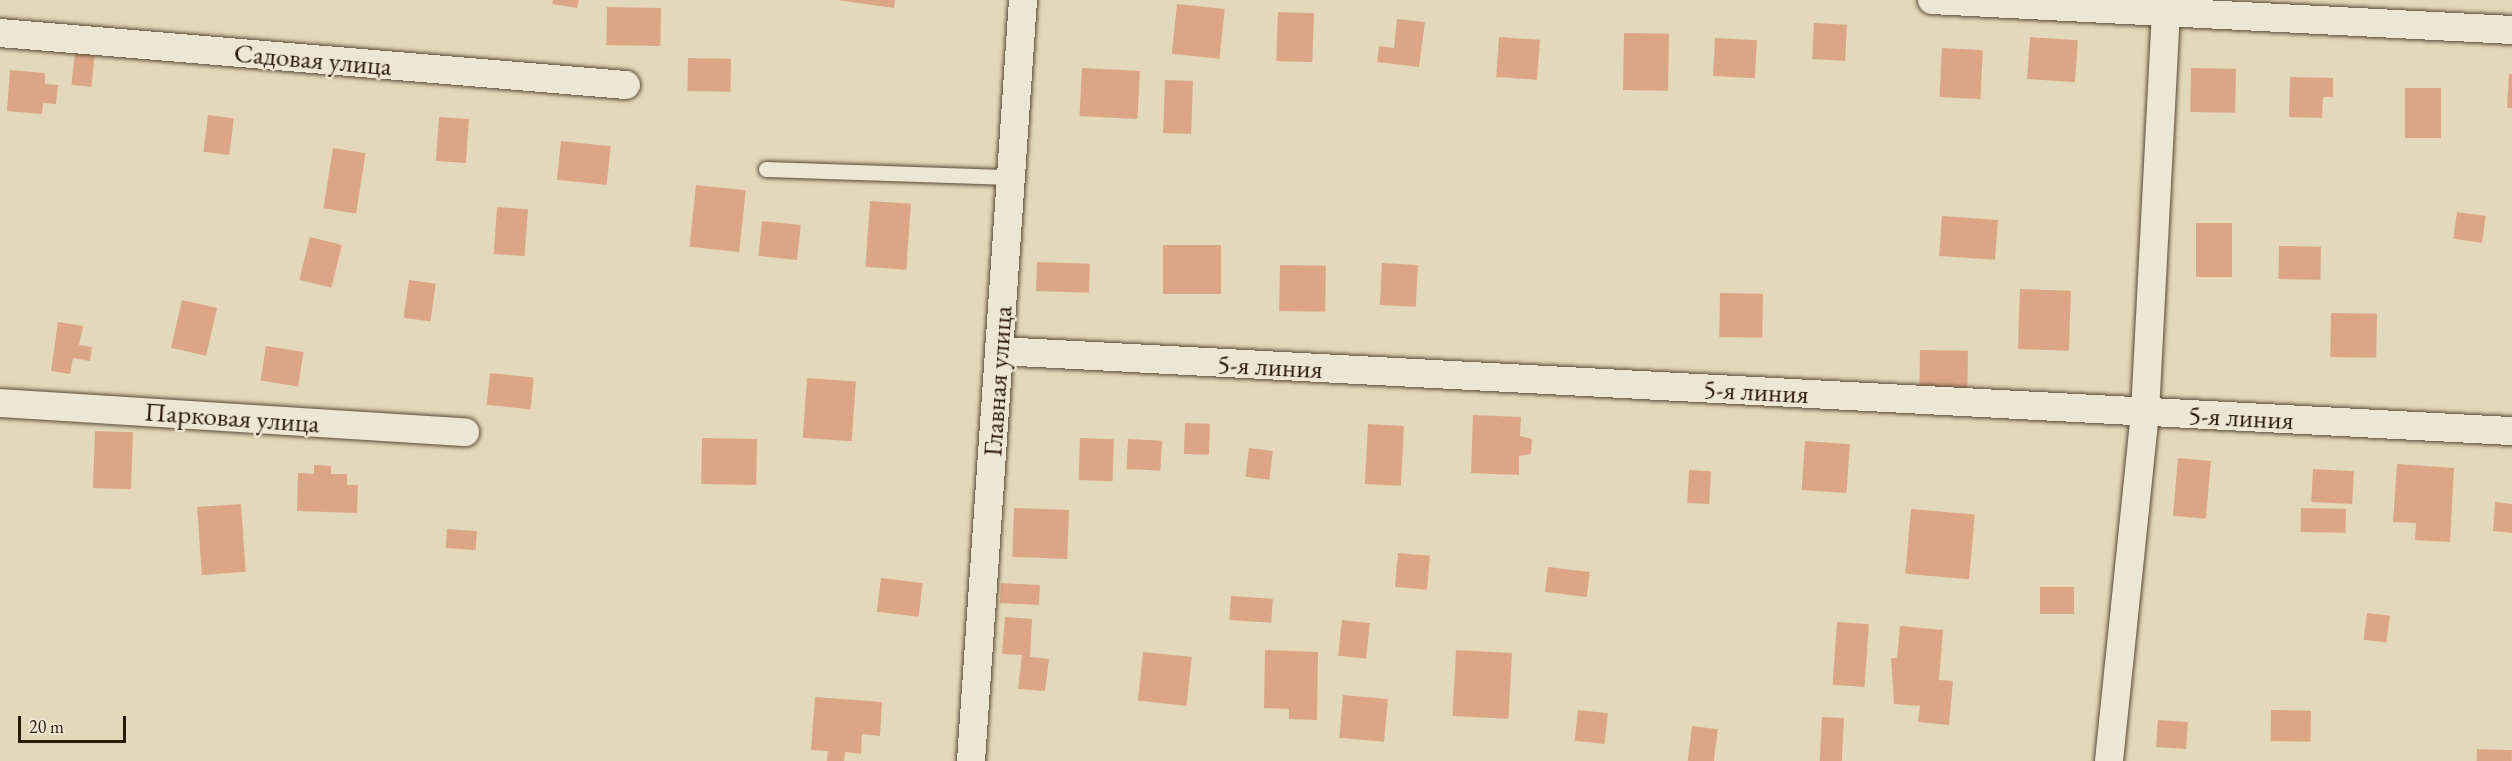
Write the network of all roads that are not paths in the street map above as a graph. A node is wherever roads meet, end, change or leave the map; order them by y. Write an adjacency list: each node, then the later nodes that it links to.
1 (1023, 0): 8 (street, Главная улица)
2 (1932, 0): 3 (street)
3 (2166, 12): 4 (street); 11 (street)
4 (2512, 30)
5 (0, 33): 6 (street, Садовая улица)
6 (626, 85)
7 (766, 169): 8 (lane)
8 (1011, 177): 9 (street, Главная улица)
9 (999, 351): 11 (street, 5-я линия); 14 (street, Главная улица)
10 (0, 403): 13 (street, Парковая улица)
11 (2145, 412): 12 (street, 5-я линия); 15 (street)
12 (2512, 431)
13 (465, 432)
14 (971, 761)
15 (2109, 761)

